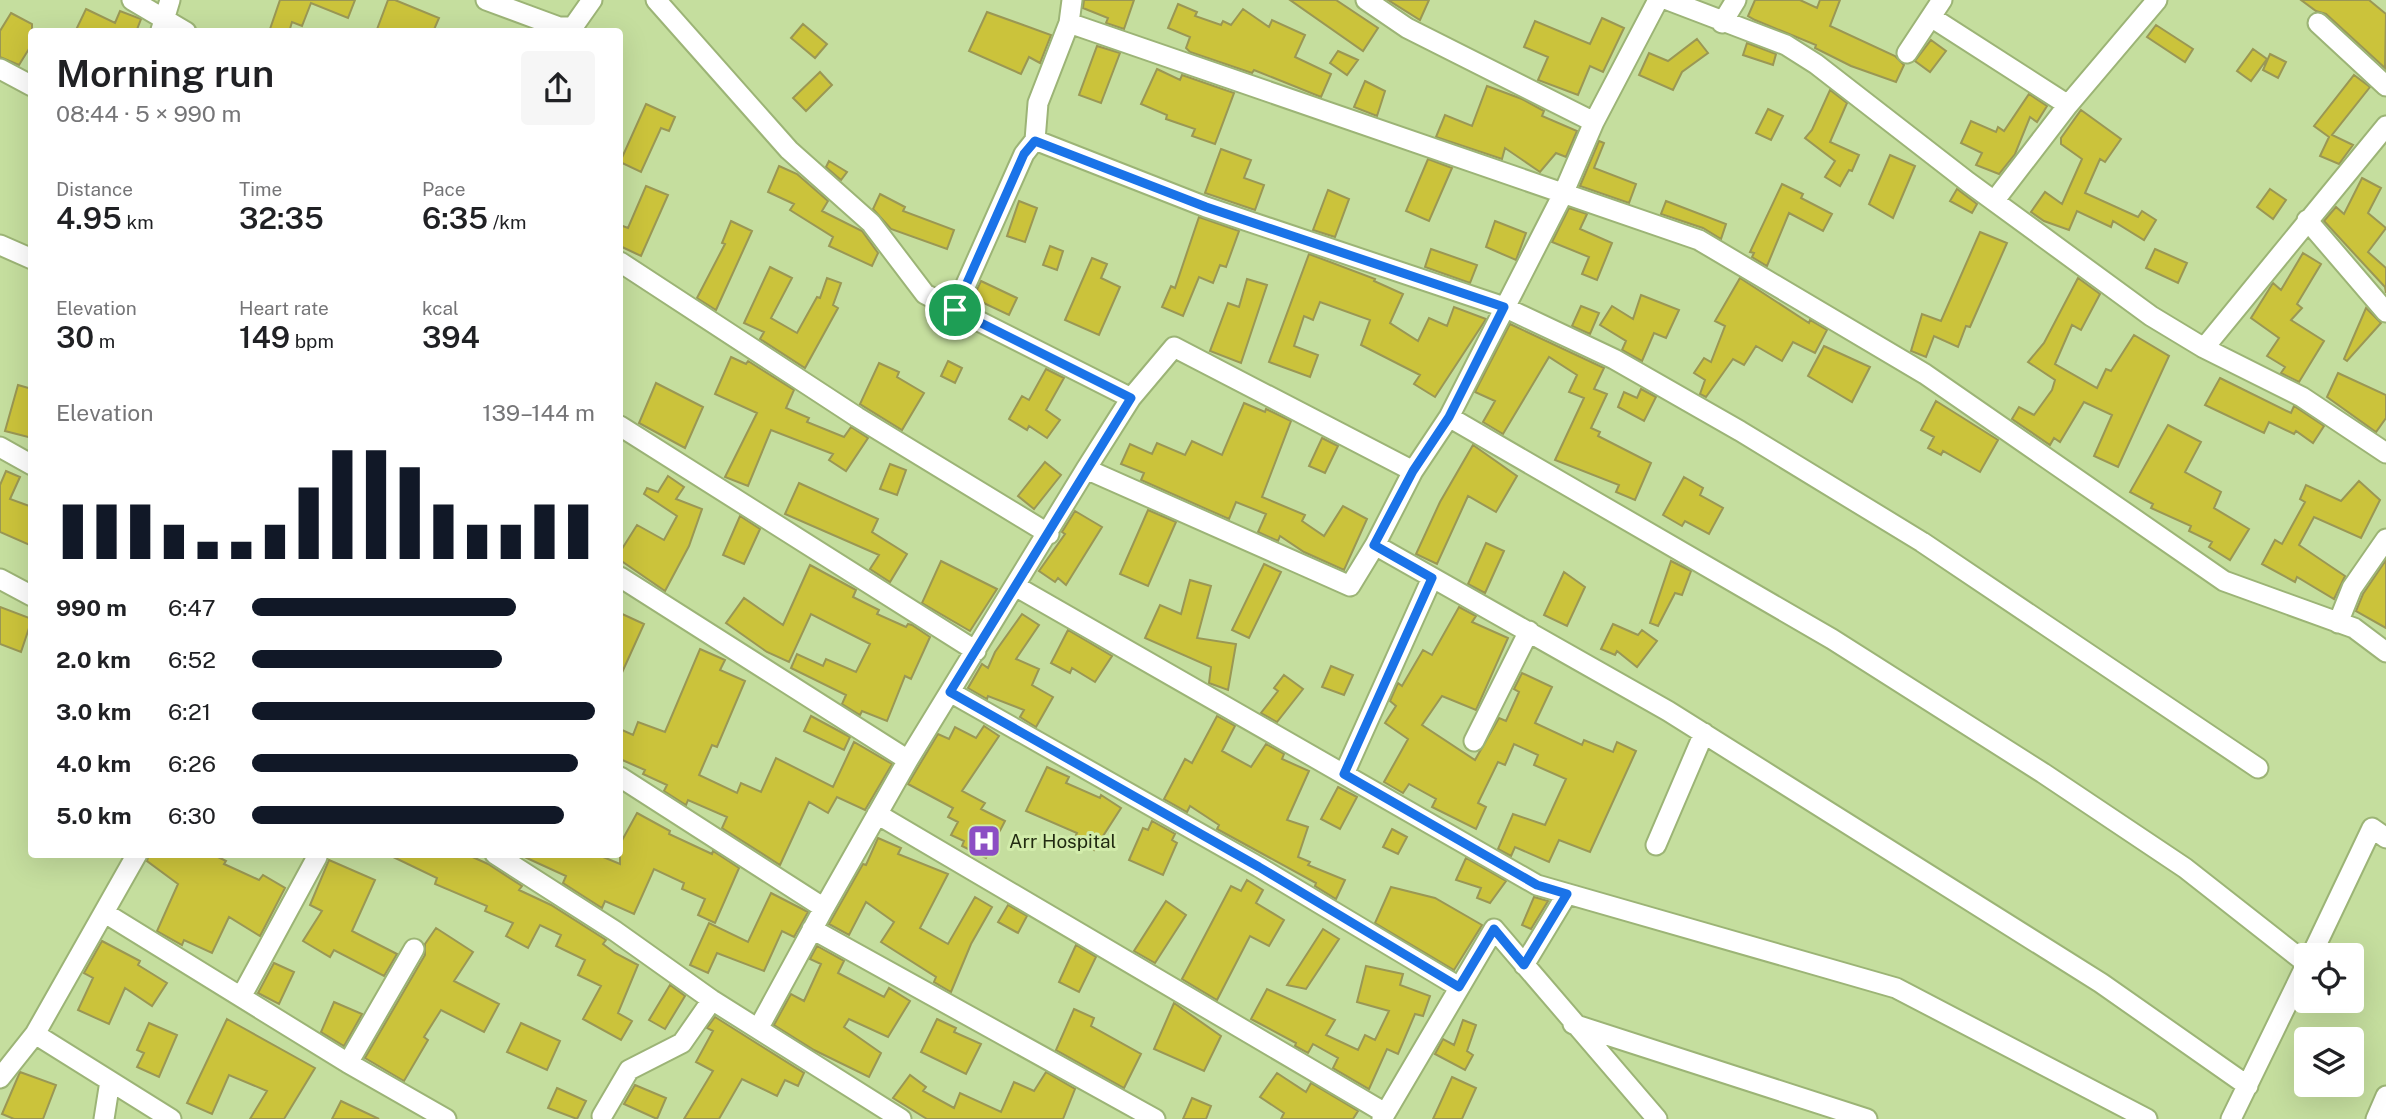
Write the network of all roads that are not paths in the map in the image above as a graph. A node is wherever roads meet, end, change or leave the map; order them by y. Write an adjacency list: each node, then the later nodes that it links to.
1 (132, 0): 17 (street)
2 (170, 0): 17 (street)
3 (486, 0): 4 (street)
4 (592, 0)
5 (656, 0): 33 (street)
6 (1072, 0): 14 (street)
7 (1366, 0): 23 (street)
8 (1658, 0): 23 (street)
9 (1668, 0): 15 (street)
10 (1736, 0): 15 (street)
11 (1941, 0): 13 (street)
12 (2157, 0): 22 (street)
13 (1930, 17): 18 (street); 22 (street)
14 (1069, 23): 25 (street); 26 (street)
15 (1722, 23): 27 (street)
16 (2318, 23): 21 (street)
17 (162, 26)
18 (1907, 53)
19 (0, 69): 20 (street)
20 (28, 84)
21 (2386, 86)
22 (2068, 105): 27 (street)
23 (1594, 122): 26 (street)
24 (2386, 125): 28 (street)
25 (1035, 141): 32 (street); 33 (street)
26 (1563, 194): 32 (street); 52 (street)
27 (1995, 200): 35 (street)
28 (2307, 220): 34 (street); 35 (street)
29 (0, 245): 30 (street)
30 (28, 258)
31 (623, 264): 44 (street)
32 (1504, 307): 37 (street); 60 (street)
33 (955, 310): 36 (street)
34 (2386, 312)
35 (2204, 348): 40 (street)
36 (1131, 398): 42 (street); 43 (street)
37 (1449, 417): 43 (street); 75 (street)
38 (623, 428): 54 (street)
39 (0, 447): 41 (street)
40 (2386, 453)
41 (28, 463)
42 (1086, 470): 44 (street); 46 (street)
43 (1413, 471): 46 (street)
44 (1049, 534): 50 (street)
45 (2385, 540): 52 (street)
46 (1374, 545): 47 (street)
47 (1432, 578): 53 (street); 61 (street)
48 (0, 579): 51 (street)
49 (623, 579): 59 (street)
50 (1017, 587): 54 (street); 61 (street)
51 (28, 594)
52 (2338, 622): 55 (street)
53 (1529, 631): 57 (street); 58 (street)
54 (976, 651): 56 (street)
55 (2386, 652)
56 (950, 692): 59 (street); 77 (street)
57 (1704, 733): 65 (street); 87 (street)
58 (1474, 741)
59 (908, 760): 63 (street)
60 (2258, 768)
61 (1344, 774): 69 (street)
62 (623, 779): 70 (street)
63 (877, 814): 70 (street); 89 (street)
64 (2386, 838): 73 (street)
65 (1656, 845)
66 (135, 858): 71 (street)
67 (316, 858): 79 (street)
68 (501, 858): 80 (street)
69 (1567, 894): 76 (street); 98 (street)
70 (824, 908): 72 (street)
71 (105, 913): 79 (street); 83 (street)
72 (812, 929): 82 (street); 95 (street)
73 (2317, 943)
74 (414, 949): 84 (street)
75 (2294, 954)
76 (1524, 965): 77 (street); 81 (street)
77 (1459, 987): 89 (street)
78 (2294, 989): 87 (street)
79 (241, 997): 84 (street)
80 (712, 1000): 82 (street); 90 (street)
81 (1573, 1024): 96 (street); 97 (street)
82 (758, 1029): 94 (street)
83 (35, 1034): 85 (street); 86 (street)
84 (348, 1063): 93 (street)
85 (0, 1078)
86 (110, 1081): 91 (street); 92 (street)
87 (2248, 1086): 99 (street)
88 (2386, 1096): 100 (street)
89 (1383, 1116)
90 (603, 1118)
91 (103, 1119)
92 (171, 1119)
93 (446, 1119)
94 (901, 1119)
95 (1155, 1119)
96 (1657, 1119)
97 (1867, 1119)
98 (2147, 1119)
99 (2231, 1119)
100 (2376, 1119)

